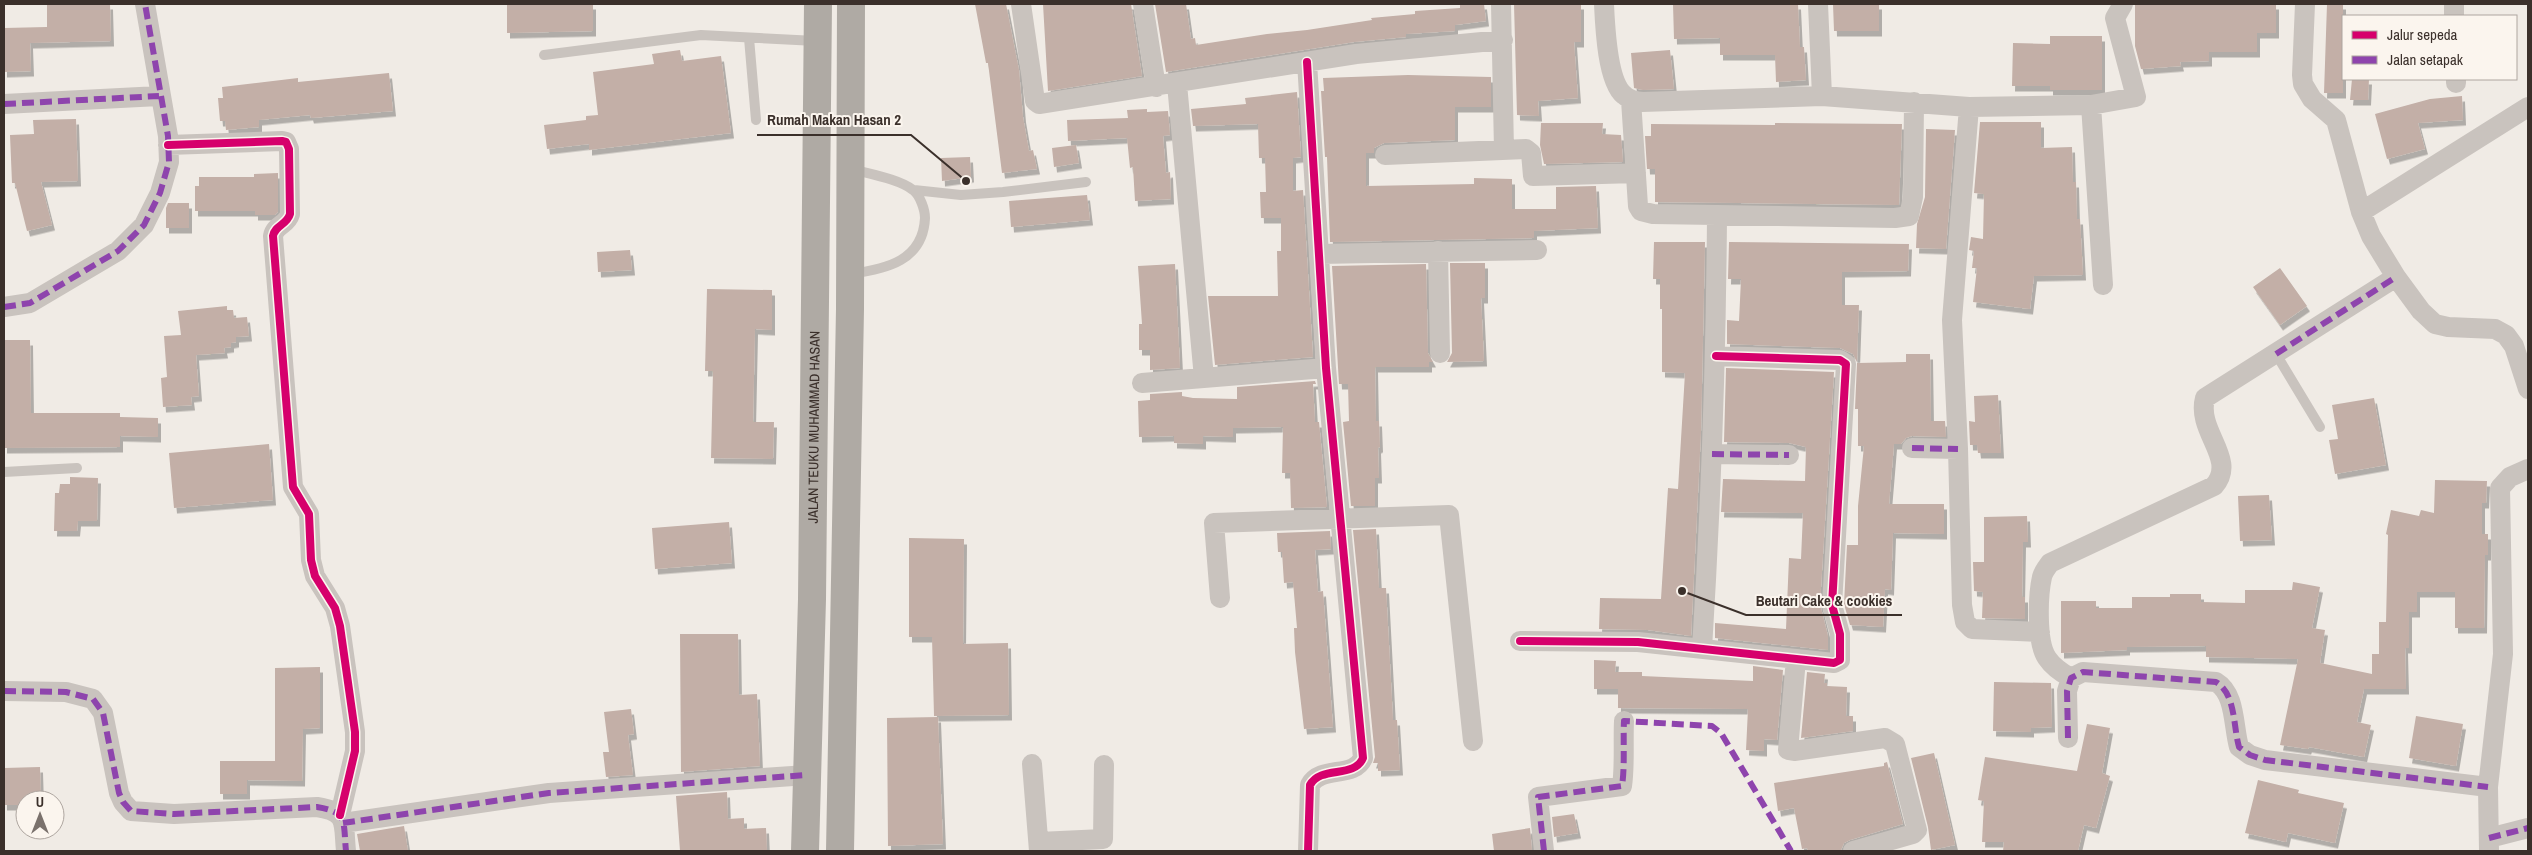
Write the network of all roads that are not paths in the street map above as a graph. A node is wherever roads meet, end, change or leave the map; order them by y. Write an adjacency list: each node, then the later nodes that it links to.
1 (144, 4): 18 (street)
2 (818, 4): 13 (highway, JALAN TEUKU MUHAMMAD HASAN)
3 (851, 4): 30 (highway)
4 (1022, 4): 17 (street)
5 (1143, 4): 17 (street)
6 (1501, 4): 12 (street)
7 (1604, 4): 20 (street)
8 (1818, 4): 19 (street)
9 (2123, 4): 23 (street)
10 (2305, 4): 34 (street)
11 (749, 38): 13 (lane); 14 (lane); 26 (lane)
12 (1503, 40): 15 (street); 28 (street)
13 (818, 42): 42 (highway, JALAN TEUKU MUHAMMAD HASAN)
14 (544, 54)
15 (1307, 62): 16 (street); 38 (street)
16 (1177, 84): 17 (street); 49 (street)
17 (1156, 87)
18 (159, 96): 22 (street); 27 (street)
19 (1822, 96): 20 (street); 21 (street)
20 (1631, 100): 31 (street)
21 (1914, 102): 25 (street); 35 (street)
22 (4, 104)
23 (2092, 105): 25 (street); 41 (street)
24 (2528, 107): 34 (street)
25 (1969, 108): 54 (street)
26 (756, 120)
27 (168, 145): 43 (street); 75 (street)
28 (1504, 150): 29 (street); 31 (street)
29 (1385, 154)
30 (850, 168): 33 (lane); 39 (highway)
31 (1636, 173): 35 (street)
32 (1086, 182): 33 (lane)
33 (914, 190): 39 (lane)
34 (2361, 212): 40 (street)
35 (1717, 215): 47 (street)
36 (1537, 250): 37 (street)
37 (1438, 251): 38 (street); 45 (street)
38 (1319, 254): 48 (street)
39 (850, 274): 44 (highway)
40 (2396, 277): 46 (street); 51 (street)
41 (2104, 285)
42 (816, 306): 44 (highway); 73 (highway, JALAN TEUKU MUHAMMAD HASAN)
43 (4, 307)
44 (850, 309): 81 (highway)
45 (1440, 353)
46 (2276, 354): 52 (lane); 62 (street)
47 (1716, 356): 55 (street); 65 (street)
48 (1326, 368): 49 (street); 60 (street)
49 (1204, 378): 50 (street)
50 (1142, 383)
51 (2528, 388)
52 (2320, 427)
53 (1912, 448): 54 (street)
54 (1958, 448): 62 (street)
55 (1712, 454): 56 (street); 64 (street)
56 (1789, 455)
57 (77, 468): 59 (lane)
58 (2528, 469): 74 (street)
59 (4, 472)
60 (1341, 518): 61 (street); 70 (street); 82 (street)
61 (1220, 598)
62 (2040, 632): 66 (street)
63 (1520, 641): 64 (street)
64 (1702, 649): 65 (street)
65 (1796, 659): 84 (street)
66 (2071, 678): 69 (street); 74 (street)
67 (4, 690): 75 (street)
68 (1624, 721): 83 (street)
69 (2068, 738)
70 (1473, 741)
71 (1032, 764): 78 (street)
72 (1104, 765): 78 (street)
73 (807, 775): 75 (street); 80 (highway, JALAN TEUKU MUHAMMAD HASAN)
74 (2488, 787): 77 (street)
75 (342, 819): 79 (street)
76 (2528, 828): 77 (street)
77 (2489, 845)
78 (1039, 847)
79 (346, 851)
80 (804, 851)
81 (840, 851)
82 (1308, 851)
83 (1544, 851)
84 (1853, 851)

